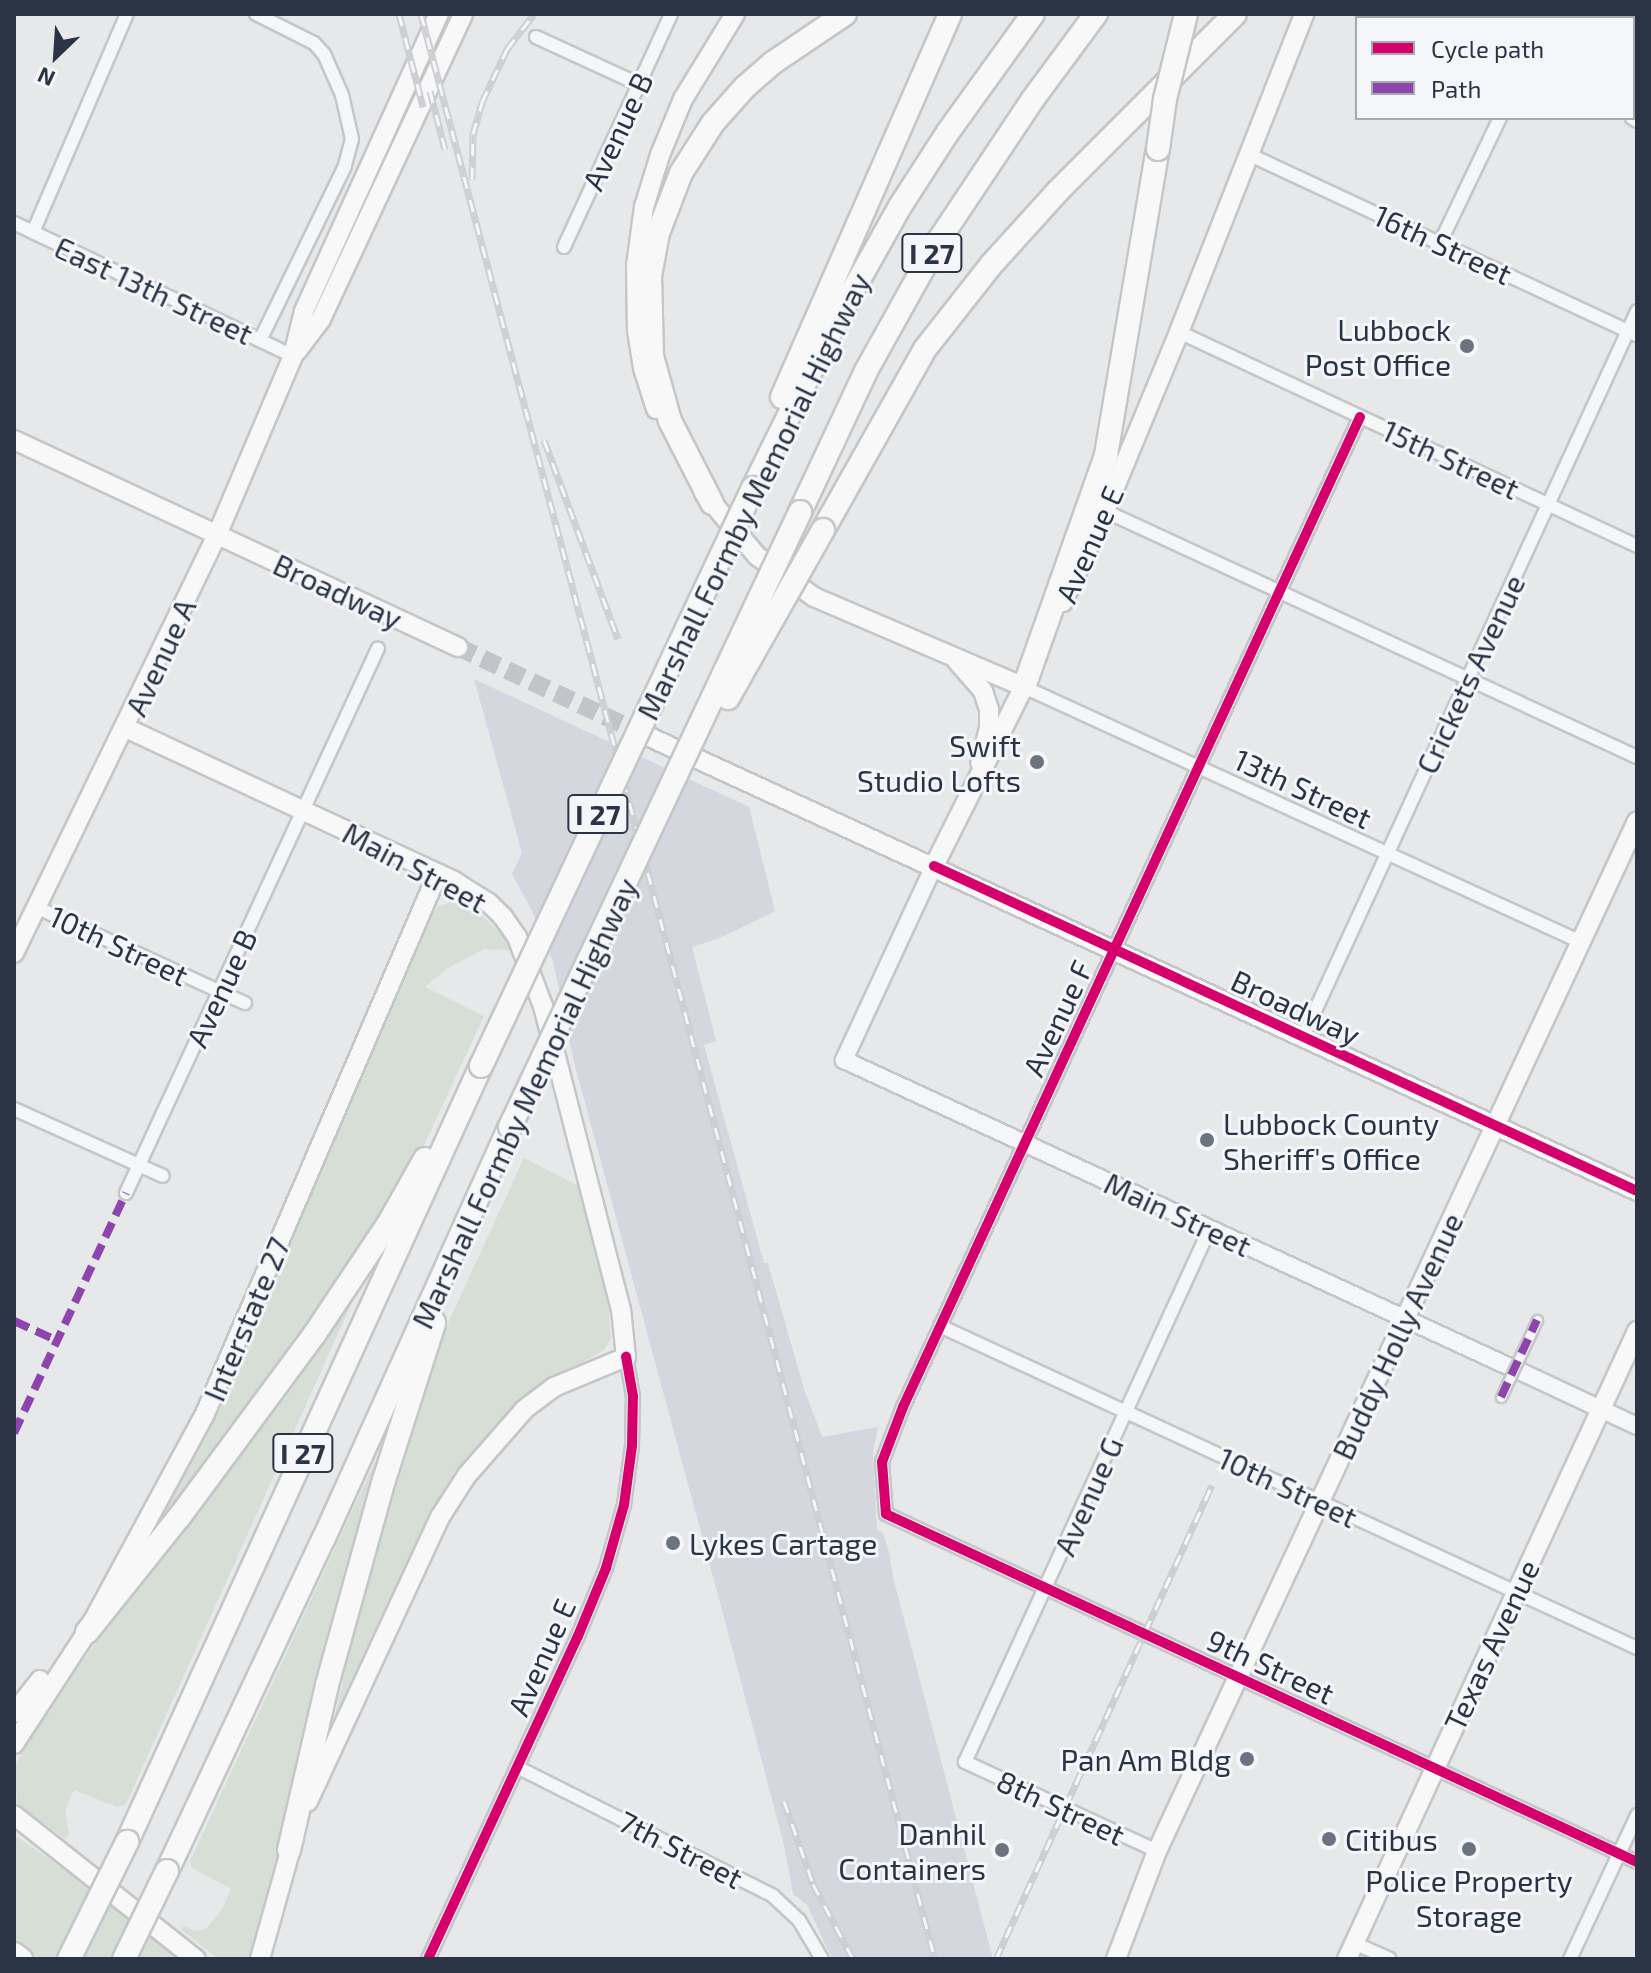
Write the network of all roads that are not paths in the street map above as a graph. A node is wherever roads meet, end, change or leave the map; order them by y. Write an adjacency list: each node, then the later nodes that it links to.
1 (127, 14): 19 (street)
2 (256, 14): 25 (street)
3 (439, 14): 26 (main road, Avenue A)
4 (463, 14): 26 (main road, Avenue A)
5 (671, 14): 15 (street, Avenue B)
6 (735, 14): 30 (main road)
7 (845, 14): 30 (highway)
8 (950, 14): 29 (highway)
9 (1033, 14): 29 (highway, Marshall Formby Memorial Highway / I 27)
10 (1096, 14): 46 (highway, Marshall Formby Memorial Highway / I 27, bridge)
11 (1186, 14): 40 (highway, bridge)
12 (1235, 14): 46 (highway, bridge)
13 (1304, 14): 17 (main road, Avenue E)
14 (536, 37): 15 (street)
15 (638, 84): 21 (street, Avenue B)
16 (1499, 120): 20 (street)
17 (1248, 154): 20 (street, 16th Street); 23 (main road, Avenue E)
18 (14, 223): 19 (street, East 13th Street)
19 (33, 232): 25 (street, East 13th Street)
20 (1440, 243): 24 (street, 16th Street)
21 (564, 247)
22 (1637, 311): 24 (street, Crickets Avenue)
23 (1179, 332): 27 (street, 15th Street); 32 (main road, Avenue E)
24 (1632, 332): 31 (street, Crickets Avenue)
25 (260, 340): 26 (street, East 13th Street)
26 (293, 356): 33 (main road, Avenue A)
27 (1360, 417): 31 (street, 15th Street); 35 (street, Avenue F)
28 (14, 440): 33 (main road, Broadway)
29 (749, 484): 60 (highway, Marshall Formby Memorial Highway / I 27, bridge)
30 (712, 503): 38 (main road, 13th Street)
31 (1548, 504): 34 (street, 15th Street); 39 (street, Crickets Avenue)
32 (1105, 511): 35 (street); 40 (main road, Avenue E)
33 (217, 535): 36 (main road, Broadway); 41 (main road, Avenue A)
34 (1637, 546)
35 (1281, 592): 39 (street); 44 (street, Avenue F)
36 (458, 647)
37 (378, 648): 47 (street, Avenue B)
38 (946, 651): 40 (main road, 13th Street); 45 (main road)
39 (1468, 679): 43 (street); 49 (street, Crickets Avenue)
40 (1024, 687): 44 (street, 13th Street); 45 (main road, Avenue E)
41 (126, 728): 47 (main road, Main Street); 52 (main road, Avenue A)
42 (643, 734): 50 (main road, Broadway)
43 (1637, 757)
44 (1200, 767): 49 (street, 13th Street); 54 (street, Avenue F)
45 (979, 770): 50 (main road, Avenue E)
46 (662, 809): 68 (highway, Marshall Formby Memorial Highway / I 27, bridge)
47 (304, 810): 51 (main road, Main Street); 56 (street, Avenue B)
48 (1637, 821): 53 (main road, Buddy Holly Avenue)
49 (1387, 853): 53 (street, 13th Street); 58 (street, Crickets Avenue)
50 (934, 866): 54 (main road, Broadway); 59 (street, Avenue E)
51 (438, 873): 74 (main road, Main Street); 83 (main road, Interstate 27)
52 (36, 907): 55 (main road, Avenue A); 56 (street, 10th Street)
53 (1581, 942): 62 (main road, Buddy Holly Avenue)
54 (1115, 950): 58 (main road, Broadway); 63 (street, Avenue F)
55 (14, 953)
56 (219, 991): 57 (street, 10th Street); 64 (street, Avenue B)
57 (245, 1003)
58 (1303, 1037): 62 (main road, Broadway)
59 (844, 1060): 63 (street, Main Street)
60 (481, 1066): 83 (highway); 102 (highway, Marshall Formby Memorial Highway / I 27, bridge)
61 (14, 1109): 64 (street)
62 (1495, 1126): 66 (main road, Broadway); 70 (main road, Buddy Holly Avenue)
63 (1025, 1144): 69 (street, Main Street); 72 (street, Avenue F)
64 (139, 1166): 65 (street); 67 (street, Avenue B)
65 (163, 1176)
66 (1637, 1191)
67 (126, 1193)
68 (466, 1222): 94 (highway); 103 (highway, Marshall Formby Memorial Highway / I 27, bridge)
69 (1210, 1228): 70 (street, Main Street); 77 (street, Avenue G)
70 (1405, 1319): 76 (street, Main Street); 79 (main road, Buddy Holly Avenue)
71 (1537, 1320): 75 (street, bridge)
72 (940, 1326): 77 (street, 10th Street); 80 (street, Avenue F)
73 (1637, 1331): 76 (main road, Texas Avenue)
74 (626, 1357): 90 (street, Avenue E); 94 (main road)
75 (1501, 1397)
76 (1600, 1410): 78 (street, Main Street); 82 (main road, Texas Avenue)
77 (1126, 1412): 79 (street, 10th Street); 81 (street, Avenue G)
78 (1637, 1426)
79 (1320, 1501): 82 (street, 10th Street); 86 (main road, Buddy Holly Avenue)
80 (886, 1514): 81 (street, 9th Street)
81 (1046, 1588): 86 (street, 9th Street); 89 (street, Avenue G)
82 (1516, 1592): 84 (street, 10th Street); 91 (main road, Texas Avenue)
83 (87, 1632): 85 (main road, Interstate 27)
84 (1637, 1648)
85 (65, 1662): 87 (main road); 88 (main road, Interstate 27)
86 (1238, 1677): 91 (street, 9th Street); 95 (main road, Buddy Holly Avenue)
87 (14, 1713)
88 (14, 1744)
89 (965, 1762): 95 (street, 8th Street)
90 (517, 1767): 107 (street, Avenue E); 108 (street, 7th Street)
91 (1434, 1768): 96 (street, 9th Street); 99 (main road, Texas Avenue)
92 (14, 1815): 104 (main road)
93 (1637, 1815): 96 (street)
94 (289, 1850): 98 (main road)
95 (1157, 1851): 109 (main road, Buddy Holly Avenue); 110 (main road, Buddy Holly Avenue)
96 (1619, 1853): 97 (street, 9th Street); 112 (street)
97 (1637, 1862)
98 (274, 1913): 105 (main road); 106 (main road)
99 (1351, 1951): 111 (street)
100 (14, 1954): 101 (highway)
101 (21, 1959)
102 (69, 1959)
103 (124, 1959)
104 (196, 1959)
105 (260, 1959)
106 (270, 1959)
107 (428, 1959)
108 (822, 1959)
109 (1105, 1959)
110 (1116, 1959)
111 (1390, 1959)
112 (1570, 1959)

